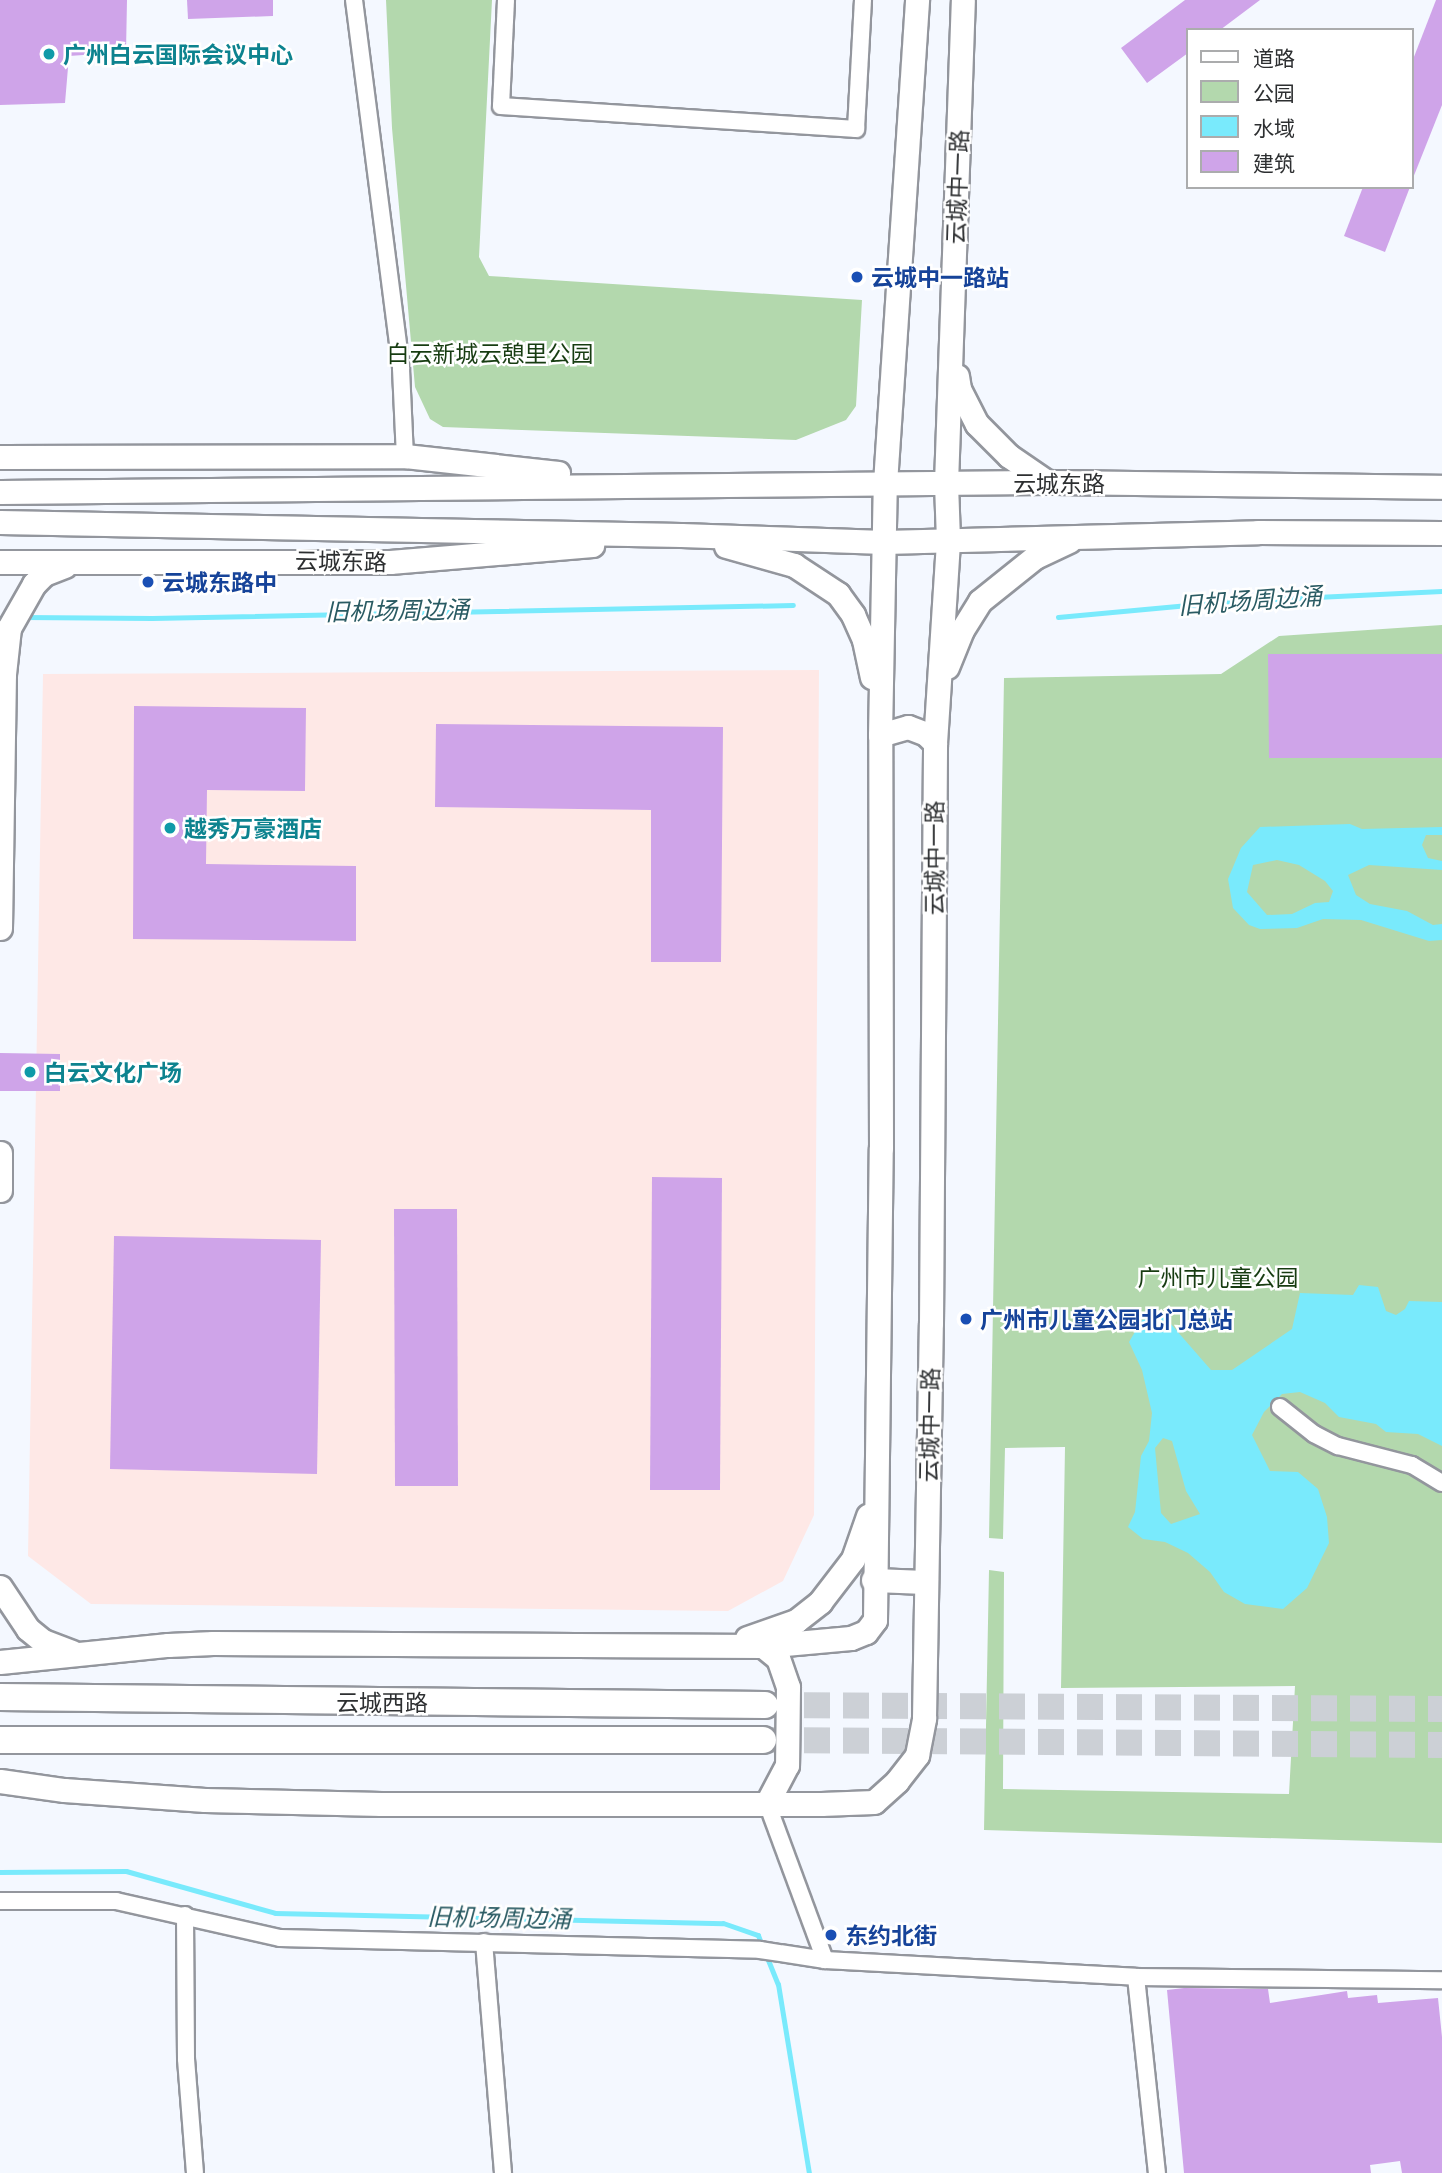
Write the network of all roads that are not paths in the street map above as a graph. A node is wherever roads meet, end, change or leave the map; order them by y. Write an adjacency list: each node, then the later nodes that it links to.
1 (354, 0): 7 (street)
2 (506, 0): 3 (street)
3 (863, 0)
4 (917, 0): 10 (main road)
5 (962, 0): 6 (main road, 云城中一路)
6 (952, 335): 9 (main road); 11 (main road, 云城中一路)
7 (405, 456): 8 (main road, 云城东路); 12 (main road, 云城东路)
8 (0, 457)
9 (1047, 482): 11 (main road, 云城东路); 13 (main road, 云城东路)
10 (885, 483): 11 (main road, 云城东路); 12 (main road, 云城东路); 20 (main road)
11 (946, 483): 19 (main road, 云城中一路)
12 (677, 485): 14 (main road, 云城东路)
13 (1442, 487)
14 (0, 492)
15 (0, 522): 17 (main road, 云城东路)
16 (1442, 533): 18 (main road, 云城东路)
17 (681, 535): 20 (main road, 云城东路); 22 (main road, 云城东路); 26 (main road)
18 (1088, 536): 19 (main road, 云城东路); 25 (main road)
19 (948, 540): 20 (main road, 云城东路); 25 (main road, 云城中一路)
20 (884, 542): 26 (main road)
21 (0, 562): 22 (main road, 云城东路)
22 (105, 562): 24 (main road)
23 (0, 649): 24 (main road)
24 (4, 674): 28 (main road)
25 (938, 686): 27 (main road, 云城中一路)
26 (880, 735): 27 (main road); 33 (main road)
27 (935, 743): 35 (main road, 云城中一路)
28 (0, 928)
29 (0, 1153): 30 (main road)
30 (0, 1190)
31 (1280, 1407): 32 (street)
32 (1442, 1483)
33 (876, 1493): 34 (main road); 37 (main road)
34 (873, 1580): 35 (main road); 38 (main road)
35 (926, 1582): 46 (main road, 云城中一路)
36 (0, 1587): 39 (main road)
37 (723, 1646): 38 (main road); 39 (main road)
38 (763, 1646): 46 (main road)
39 (79, 1654): 40 (main road)
40 (0, 1662)
41 (0, 1697): 42 (main road, 云城西路)
42 (765, 1705)
43 (0, 1740): 44 (main road, 云城西路)
44 (763, 1740)
45 (0, 1781): 46 (main road, 云城中一路)
46 (767, 1803): 50 (street)
47 (0, 1900): 48 (street)
48 (185, 1914): 49 (street); 53 (street)
49 (484, 1942): 50 (street); 54 (street)
50 (825, 1960): 51 (street)
51 (1136, 1977): 52 (street); 55 (street)
52 (1442, 1980)
53 (195, 2173)
54 (503, 2173)
55 (1157, 2173)

